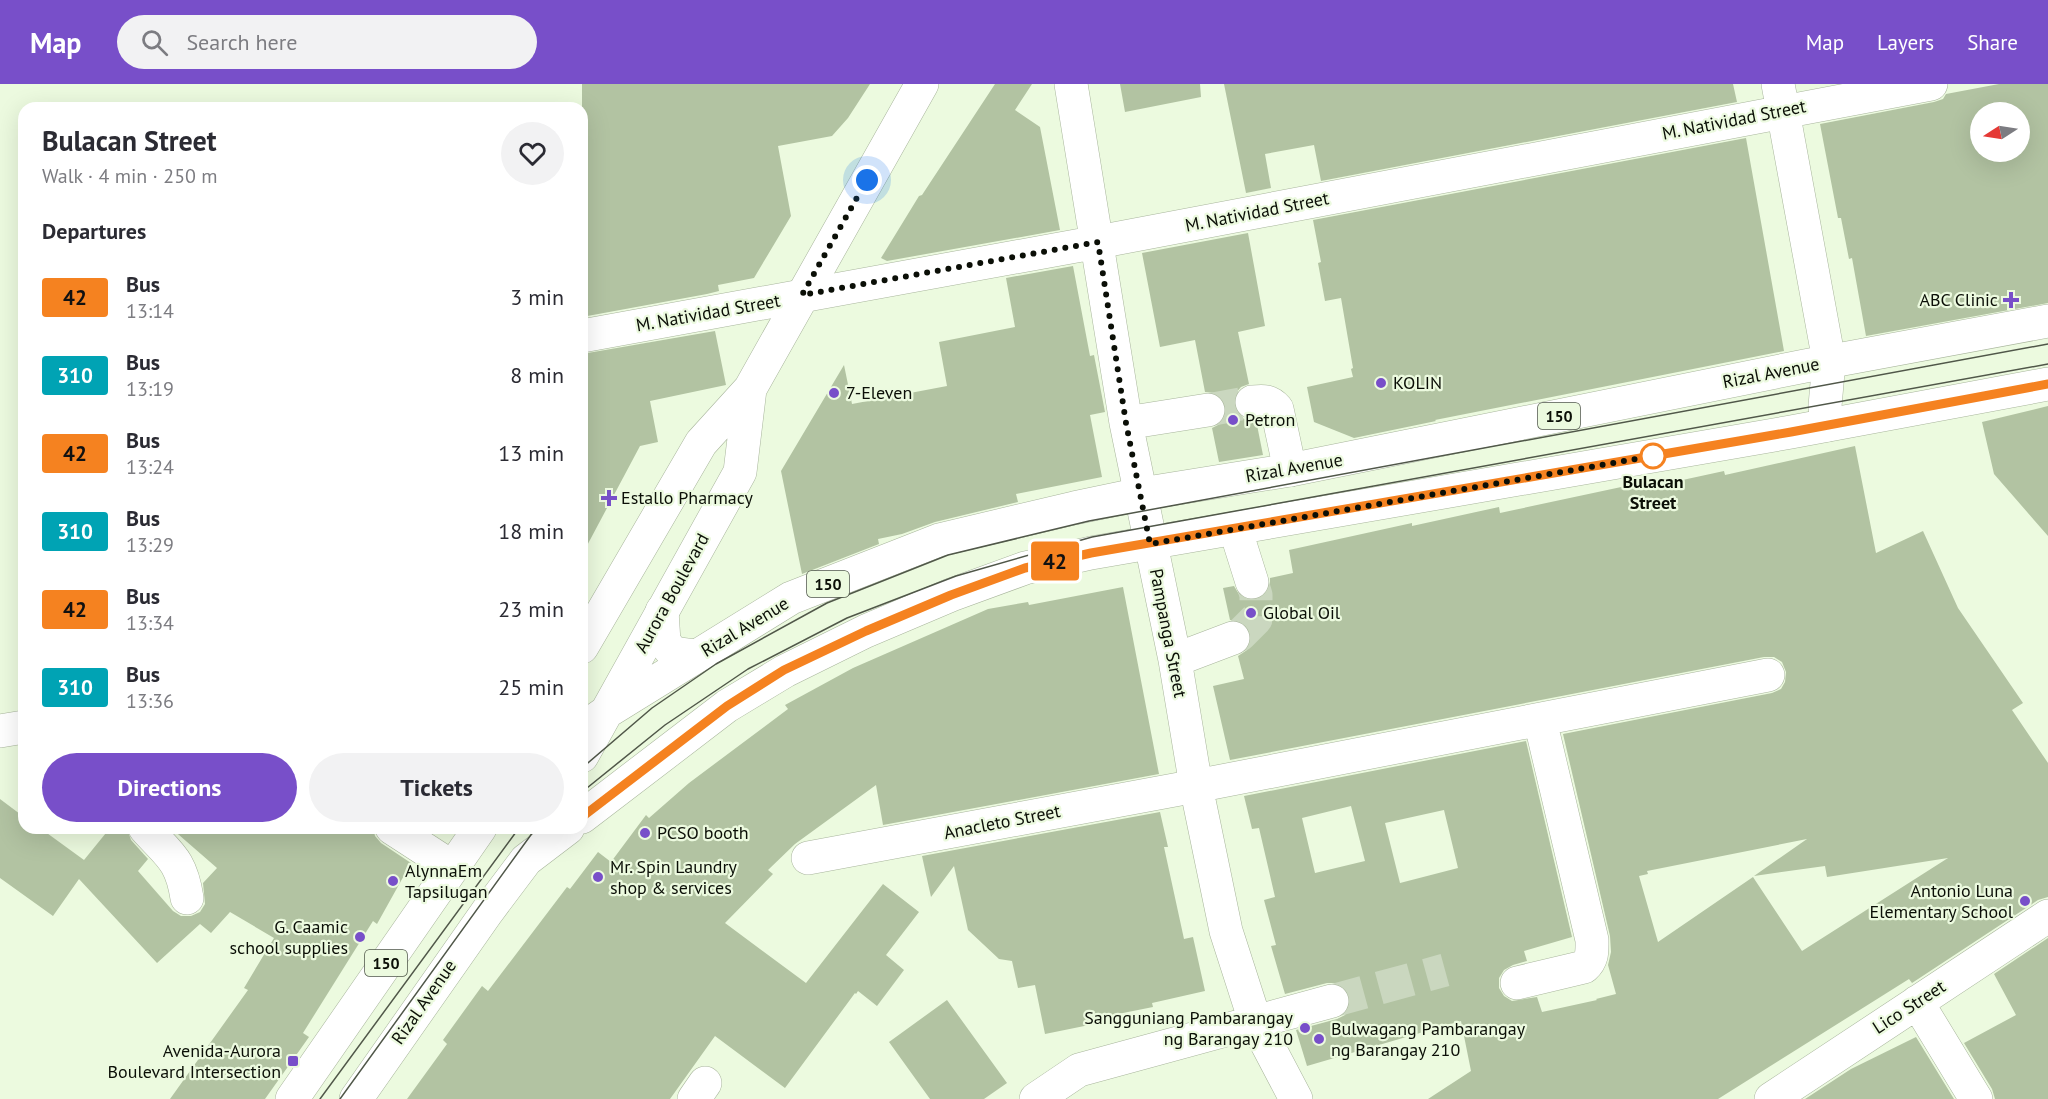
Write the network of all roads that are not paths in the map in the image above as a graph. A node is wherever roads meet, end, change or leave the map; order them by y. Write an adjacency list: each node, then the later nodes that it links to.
1 (922, 84): 6 (street, Aurora Boulevard)
2 (1071, 84): 5 (street, Pampanga Street)
3 (1930, 84): 4 (street, M. Natividad Street)
4 (1780, 97): 5 (street, M. Natividad Street); 9 (street)
5 (1098, 242): 6 (street, M. Natividad Street); 14 (street, Pampanga Street)
6 (802, 295): 8 (street, M. Natividad Street); 11 (street, Aurora Boulevard)
7 (2048, 321): 9 (street, Rizal Avenue / 150)
8 (588, 335)
9 (1829, 361): 15 (street); 16 (street, Rizal Avenue / 150)
10 (2048, 384): 15 (street)
11 (750, 389): 21 (street, Aurora Boulevard); 22 (street, Aurora Boulevard)
12 (1252, 402): 16 (street)
13 (1208, 410): 14 (street)
14 (1126, 423): 17 (street, Pampanga Street)
15 (1840, 423): 18 (street)
16 (1290, 470): 17 (street, Rizal Avenue / 150)
17 (1141, 494): 19 (street, Pampanga Street); 24 (street, Rizal Avenue / 150)
18 (1235, 528): 19 (street); 20 (street)
19 (1150, 544): 25 (street, Pampanga Street); 33 (street)
20 (1252, 582)
21 (662, 611): 24 (street); 28 (street, Aurora Boulevard)
22 (588, 637)
23 (1233, 638): 25 (street)
24 (696, 656): 28 (street, Rizal Avenue / 150)
25 (1175, 660): 32 (street, Pampanga Street)
26 (1768, 675): 27 (street, Anacleto Street)
27 (1540, 720): 32 (street, Anacleto Street); 44 (street)
28 (594, 721): 31 (street, Aurora Boulevard)
29 (18, 728): 30 (street)
30 (0, 731)
31 (588, 738)
32 (1196, 786): 39 (street, Anacleto Street); 47 (street, Pampanga Street)
33 (588, 812)
34 (151, 834): 42 (street)
35 (401, 834): 41 (street)
36 (476, 834): 41 (street, 150)
37 (540, 834): 40 (street)
38 (560, 834): 40 (street, Rizal Avenue)
39 (808, 858)
40 (526, 860): 50 (street, Rizal Avenue)
41 (452, 867): 49 (street, 150)
42 (188, 897)
43 (2048, 916): 46 (street, Lico Street)
44 (1517, 983)
45 (1332, 1001): 47 (street)
46 (1917, 1002): 48 (street, Lico Street); 53 (street)
47 (1255, 1021): 51 (street); 52 (street, Pampanga Street)
48 (1773, 1098)
49 (292, 1099)
50 (356, 1099)
51 (1036, 1099)
52 (1296, 1099)
53 (1976, 1099)

